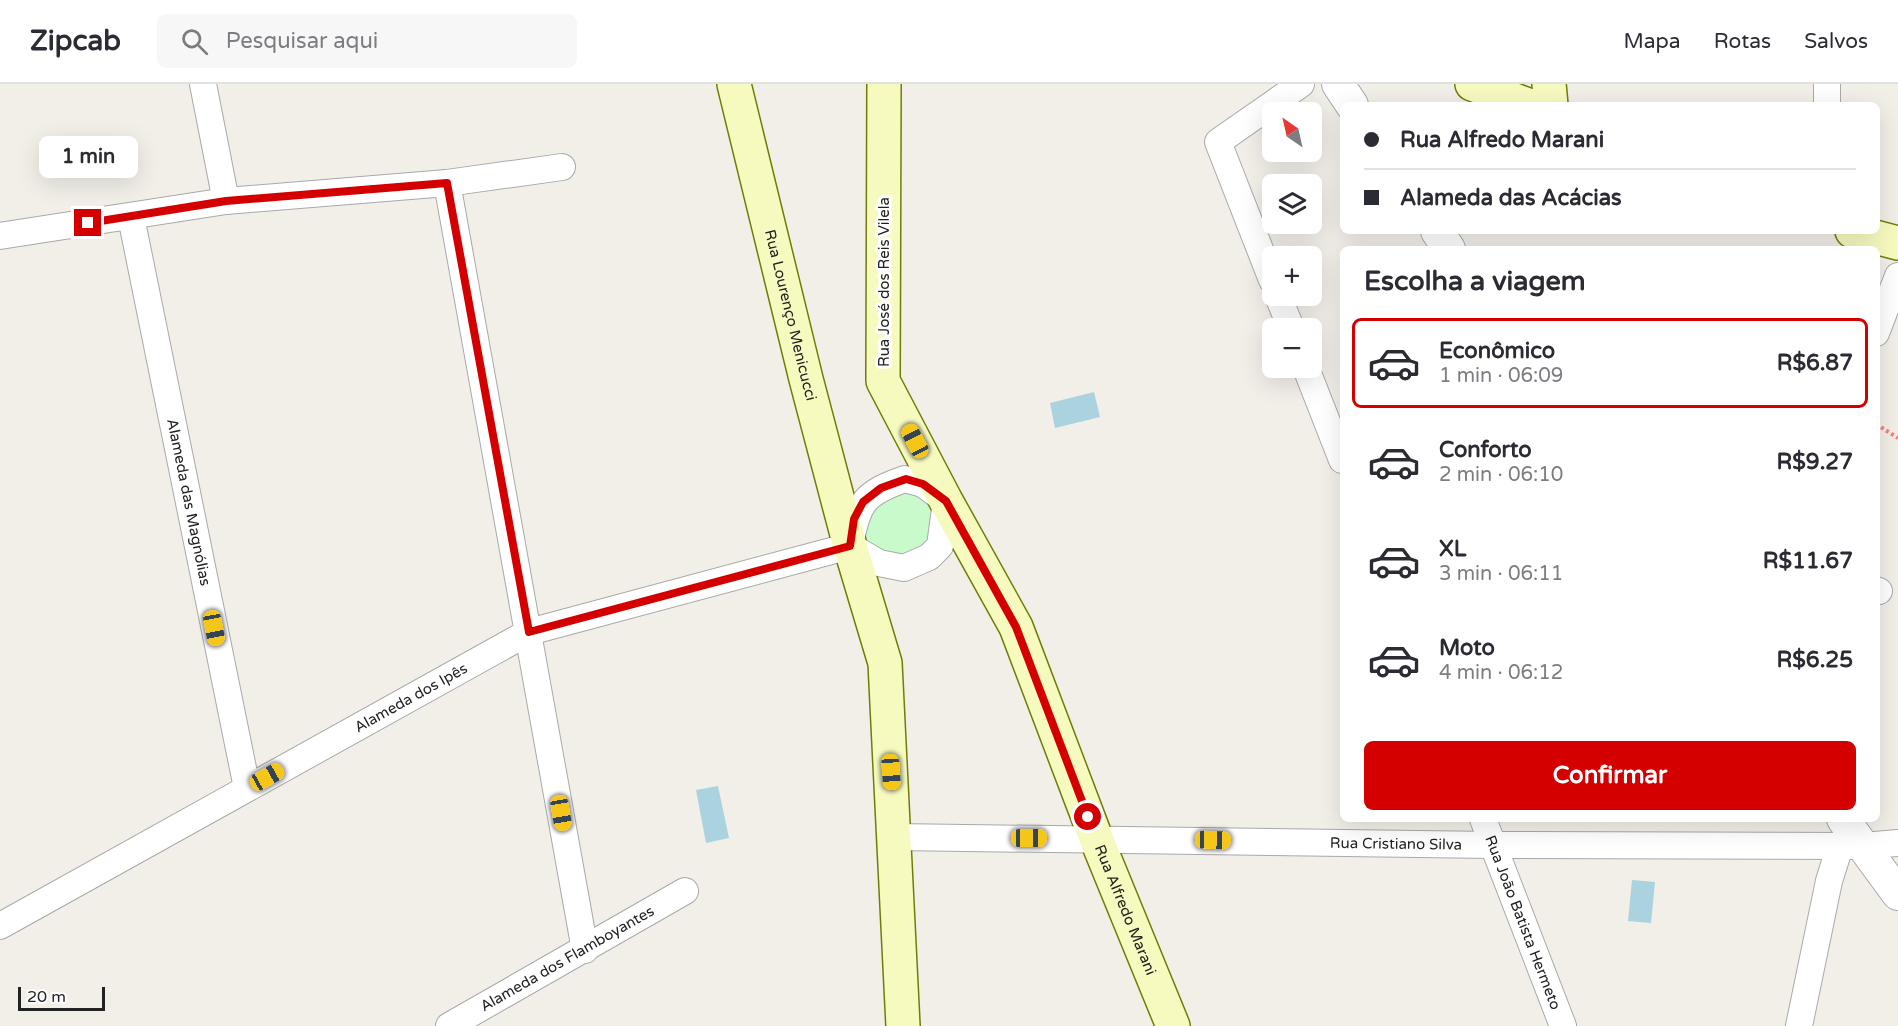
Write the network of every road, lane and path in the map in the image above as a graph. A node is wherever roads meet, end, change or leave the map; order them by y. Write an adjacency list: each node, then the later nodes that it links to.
1 (203, 84): 15 (street)
2 (734, 84): 28 (main road, Rua Lourenço Menicucci)
3 (884, 84): 27 (main road, Rua José dos Reis Vilela)
4 (1301, 84): 20 (street)
5 (1338, 84): 9 (street)
6 (1472, 84): 10 (main road)
7 (1549, 84): 11 (main road)
8 (1827, 84): 12 (street)
9 (1350, 102)
10 (1520, 102)
11 (1551, 102)
12 (1827, 102)
13 (562, 167): 14 (street)
14 (447, 183): 15 (street); 29 (street)
15 (226, 201): 16 (street)
16 (131, 217): 18 (street); 30 (street, Alameda das Magnólias)
17 (1864, 234): 19 (main road)
18 (0, 236)
19 (1898, 243)
20 (1262, 254)
21 (1898, 276): 22 (street)
22 (1880, 323)
23 (1310, 378): 26 (street)
24 (1880, 427): 25 (path)
25 (1898, 438)
26 (1340, 455)
27 (946, 501): 28 (street); 28 (street); 34 (main road, Rua Alfredo Marani)
28 (850, 546): 29 (street, Alameda dos Ipês); 32 (main road, Rua Lourenço Menicucci)
29 (529, 632): 30 (street, Alameda dos Ipês); 40 (street)
30 (247, 788): 39 (street, Alameda dos Ipês)
31 (1484, 822): 36 (street, Rua João Batista Hermeto)
32 (895, 837): 34 (street, Rua Cristiano Silva); 42 (main road, Rua Lourenço Menicucci)
33 (1848, 837): 35 (street, Rua Cristiano Silva); 36 (street, Rua Cristiano Silva); 38 (street); 45 (street)
34 (1096, 838): 36 (street, Rua Cristiano Silva); 43 (main road, Rua Alfredo Marani)
35 (1898, 843)
36 (1493, 845): 44 (street, Rua João Batista Hermeto)
37 (685, 891): 40 (street, Alameda dos Flamboyantes)
38 (1898, 894)
39 (0, 926)
40 (585, 950): 41 (street, Alameda dos Flamboyantes)
41 (449, 1026)
42 (903, 1026)
43 (1173, 1026)
44 (1563, 1026)
45 (1799, 1026)

